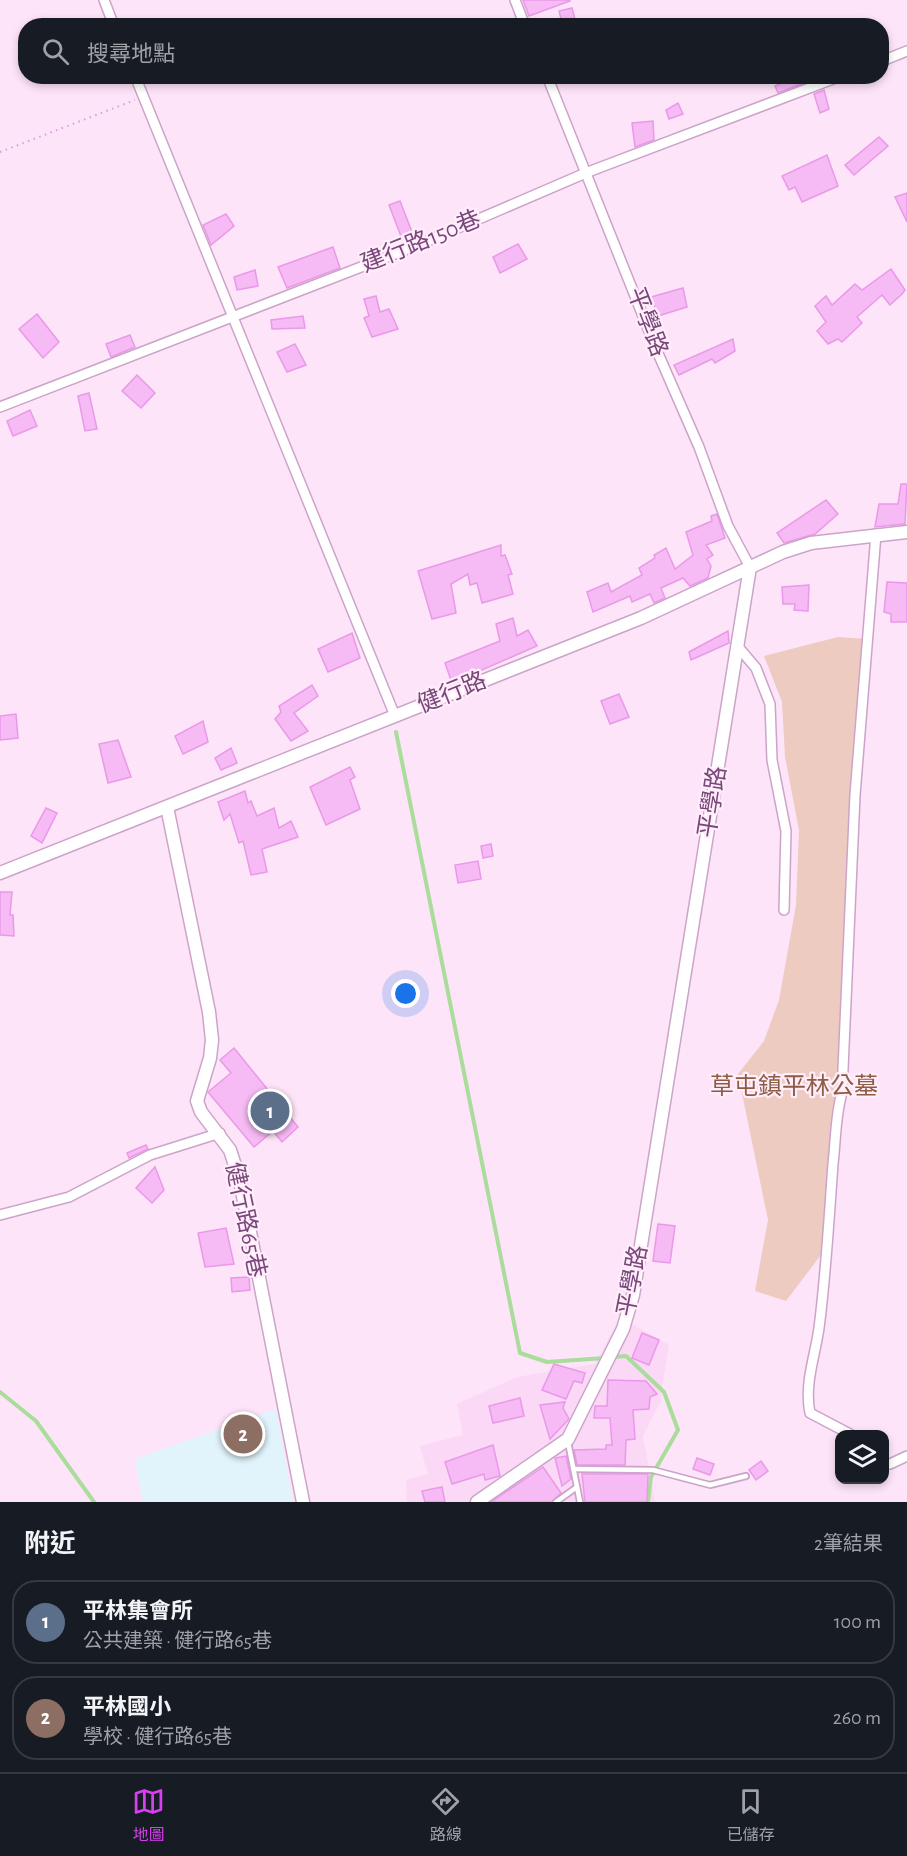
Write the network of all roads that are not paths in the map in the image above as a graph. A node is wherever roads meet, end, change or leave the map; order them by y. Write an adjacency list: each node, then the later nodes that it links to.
1 (104, 0): 3 (street)
2 (514, 0): 4 (street)
3 (111, 18)
4 (522, 18)
5 (907, 51): 6 (street)
6 (889, 58)
7 (138, 84): 11 (street)
8 (550, 84): 10 (street, 平學路)
9 (820, 84): 10 (street, 建行路150巷)
10 (588, 172): 11 (street, 建行路150巷); 15 (street, 平學路)
11 (232, 317): 12 (street, 建行路150巷); 17 (street)
12 (0, 407)
13 (907, 532): 14 (street, 健行路)
14 (876, 534): 15 (street, 健行路); 23 (street)
15 (750, 567): 16 (street, 平學路); 17 (street, 健行路)
16 (739, 648): 20 (street); 24 (street, 平學路)
17 (395, 716): 18 (street, 健行路)
18 (166, 807): 19 (street, 健行路); 21 (street, 健行路65巷)
19 (0, 873)
20 (784, 909)
21 (220, 1133): 22 (street); 30 (street, 健行路65巷)
22 (0, 1215)
23 (842, 1430)
24 (568, 1439): 27 (lane); 31 (street, 平學路)
25 (907, 1456): 26 (street)
26 (889, 1464)
27 (574, 1469): 28 (lane); 29 (lane)
28 (746, 1476)
29 (577, 1487): 32 (lane); 33 (lane)
30 (303, 1502)
31 (477, 1502)
32 (556, 1502)
33 (580, 1502)

